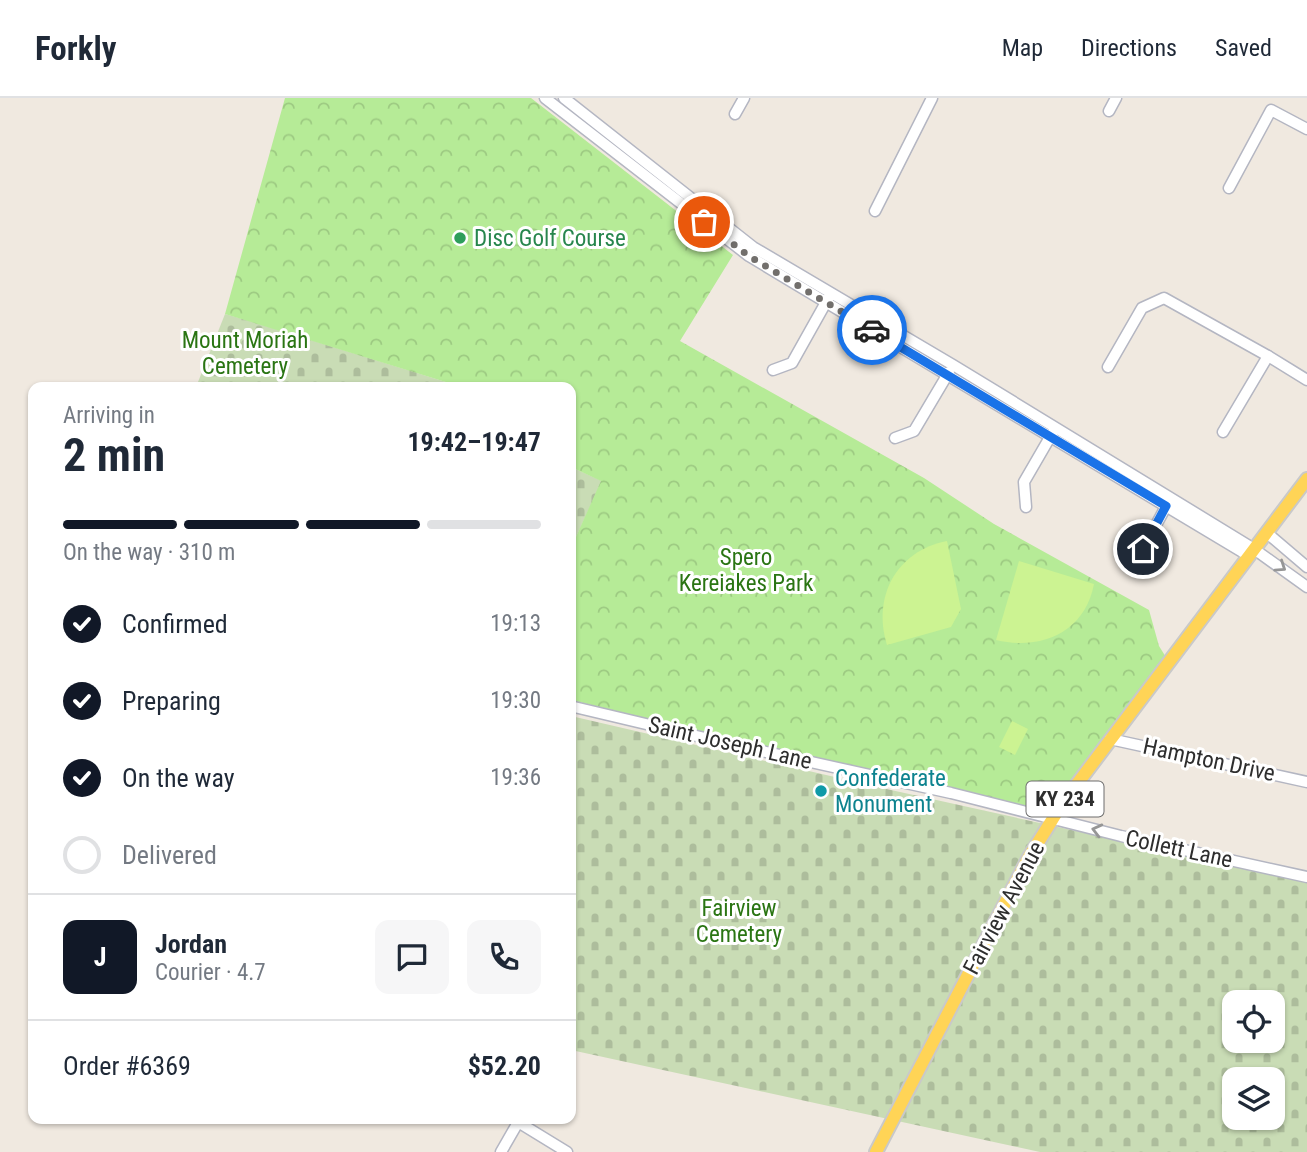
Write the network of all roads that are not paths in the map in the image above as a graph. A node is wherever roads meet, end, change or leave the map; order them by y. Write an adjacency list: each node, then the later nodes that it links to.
1 (545, 98): 11 (street)
2 (564, 98): 11 (street)
3 (744, 98): 7 (street)
4 (932, 98): 10 (street)
5 (1116, 98): 6 (street)
6 (1109, 111)
7 (736, 114)
8 (1307, 129): 9 (street)
9 (1229, 188)
10 (875, 211)
11 (828, 298): 14 (street); 15 (street)
12 (1268, 356): 13 (street); 16 (street); 18 (street)
13 (1108, 367)
14 (773, 370)
15 (950, 370): 17 (street); 19 (street)
16 (1307, 380)
17 (1053, 432): 21 (street); 22 (street)
18 (1223, 432)
19 (895, 438)
20 (1307, 479): 23 (main road, Fairview Avenue / KY 234)
21 (1168, 502): 24 (street); 26 (street)
22 (1026, 507)
23 (1267, 533): 24 (main road, Fairview Avenue / KY 234); 25 (street)
24 (1252, 552): 27 (street, one-way to 27); 29 (main road, Fairview Avenue / KY 234)
25 (1307, 567)
26 (1144, 570)
27 (1307, 587)
28 (576, 707): 31 (street, Saint Joseph Lane)
29 (1110, 739): 30 (street, Hampton Drive); 31 (main road, Fairview Avenue / KY 234)
30 (1307, 782)
31 (1052, 820): 32 (street, Collett Lane, one-way to 31); 37 (main road, Fairview Avenue / KY 234)
32 (1307, 877)
33 (517, 1124): 35 (street)
34 (525, 1124): 36 (street)
35 (501, 1152)
36 (567, 1152)
37 (876, 1152)

